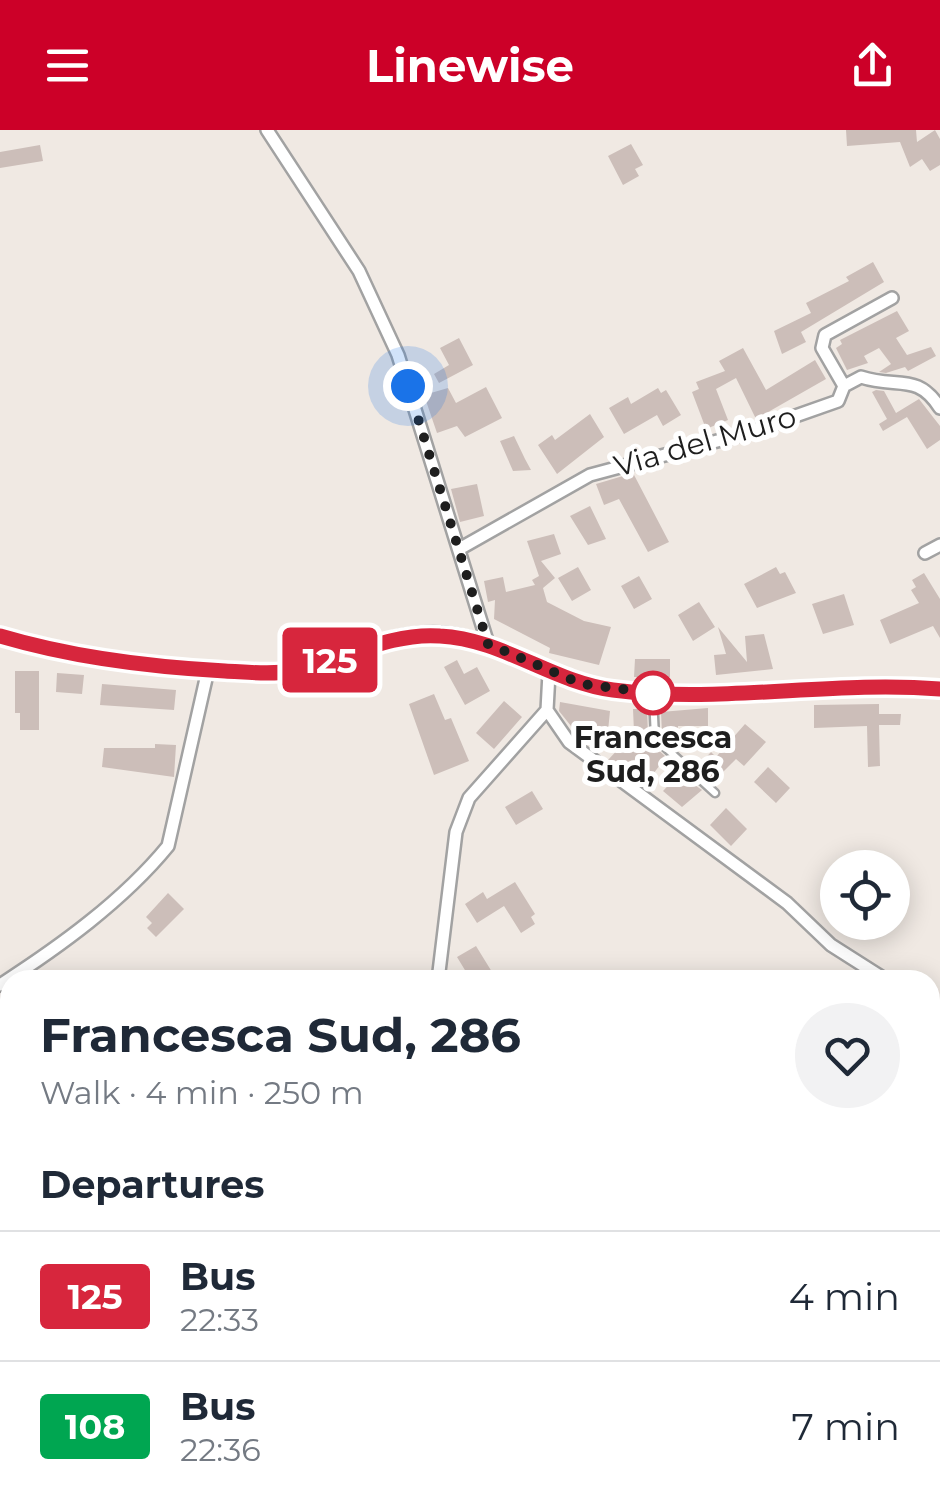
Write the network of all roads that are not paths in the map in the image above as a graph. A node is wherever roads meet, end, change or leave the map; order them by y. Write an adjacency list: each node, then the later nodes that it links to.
1 (267, 130): 6 (street)
2 (892, 298): 3 (street)
3 (844, 386): 4 (street); 6 (street, Via del Muro)
4 (940, 408)
5 (940, 545): 7 (street)
6 (461, 548): 9 (street)
7 (925, 553)
8 (0, 636): 10 (street)
9 (488, 644): 10 (street); 11 (street)
10 (208, 670): 16 (street)
11 (550, 674): 13 (street); 14 (street)
12 (940, 689): 13 (street)
13 (654, 693): 15 (lane)
14 (547, 710): 17 (street); 18 (street)
15 (716, 793)
16 (23, 970)
17 (439, 970)
18 (871, 970)

